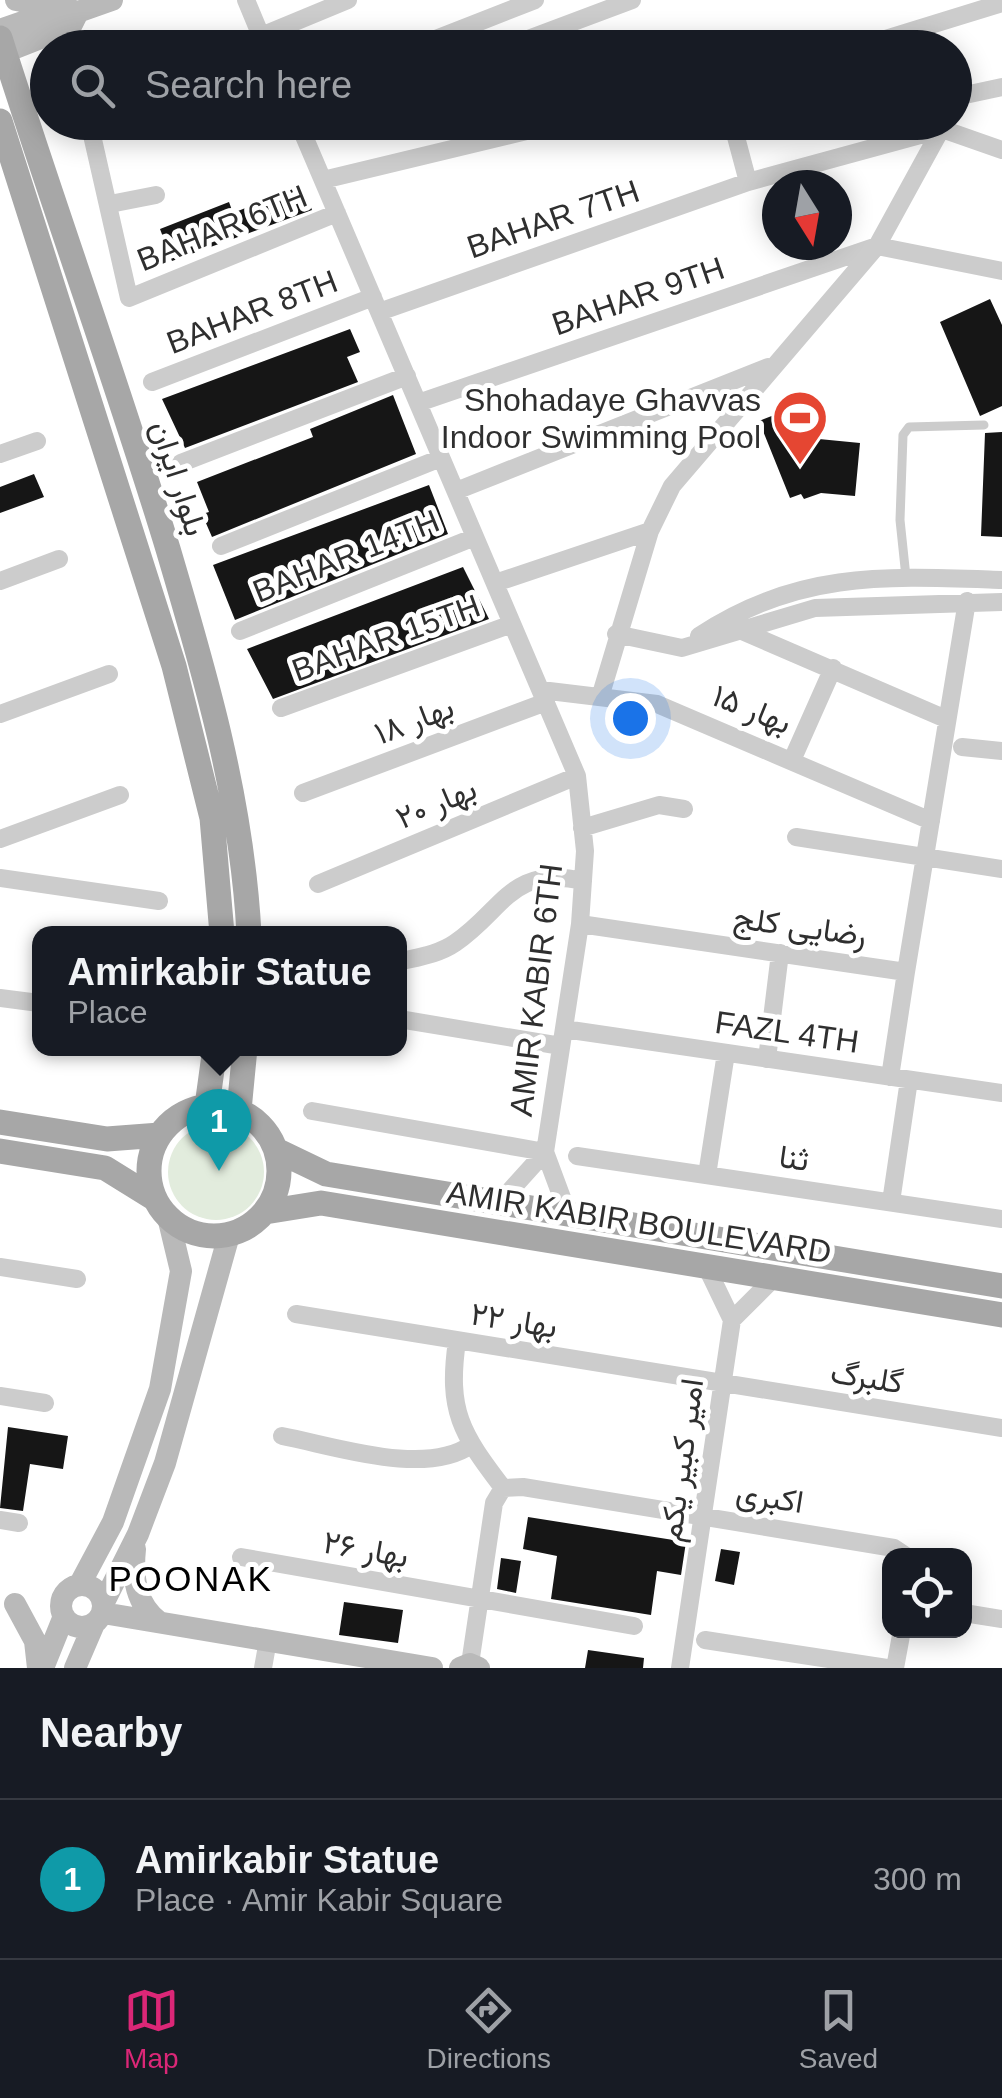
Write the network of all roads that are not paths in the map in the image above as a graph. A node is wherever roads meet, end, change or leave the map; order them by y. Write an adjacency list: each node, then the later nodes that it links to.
1 (16, 0): 8 (main road)
2 (112, 0): 8 (main road)
3 (246, 0): 10 (street)
4 (348, 0): 11 (street)
5 (535, 0): 12 (street)
6 (632, 0): 13 (street)
7 (1002, 3): 14 (street)
8 (70, 10): 9 (main road); 16 (main road)
9 (62, 30)
10 (259, 30)
11 (288, 30)
12 (459, 30)
13 (552, 30)
14 (914, 30)
15 (30, 40): 16 (main road)
16 (1, 44): 20 (main road, بلوار ایران)
17 (30, 59): 20 (main road)
18 (1002, 87): 19 (street)
19 (972, 94)
20 (11, 114): 87 (main road, بلوار ایران); 88 (main road, بلوار ایران)
21 (972, 138): 28 (street)
22 (94, 140): 32 (street)
23 (306, 140): 29 (street, AMIR KABIR 6TH)
24 (489, 140): 29 (street)
25 (737, 140): 30 (street)
26 (894, 140): 30 (street, BAHAR 7TH)
27 (935, 140): 34 (street)
28 (1002, 150)
29 (323, 180): 33 (street, AMIR KABIR 6TH)
30 (748, 182): 36 (street, BAHAR 7TH)
31 (156, 195): 32 (street)
32 (110, 204): 33 (street, BAHAR 6TH)
33 (337, 213): 36 (street, AMIR KABIR 6TH)
34 (877, 246): 35 (street); 37 (street); 40 (street, BAHAR 9TH)
35 (1002, 271)
36 (376, 305): 38 (street, AMIR KABIR 6TH); 39 (street, BAHAR 8TH)
37 (773, 365): 46 (street); 47 (street)
38 (407, 376): 40 (street, AMIR KABIR 6TH); 45 (street)
39 (152, 382)
40 (418, 403): 44 (street, AMIR KABIR 6TH)
41 (984, 425): 51 (lane)
42 (37, 441): 43 (street)
43 (0, 454)
44 (442, 458): 46 (street, AMIR KABIR 6TH); 49 (street)
45 (181, 463)
46 (456, 491): 48 (street, AMIR KABIR 6TH)
47 (650, 531): 54 (street); 60 (street)
48 (475, 538): 54 (street, AMIR KABIR 6TH); 58 (street, BAHAR 14TH)
49 (221, 546)
50 (59, 559): 53 (street)
51 (906, 580): 52 (street); 61 (street)
52 (1002, 580)
53 (0, 581)
54 (495, 583): 57 (street, AMIR KABIR 6TH)
55 (968, 601): 56 (street); 59 (street); 68 (street)
56 (1002, 602)
57 (512, 624): 65 (street, AMIR KABIR 6TH); 66 (street, BAHAR 15TH)
58 (240, 631)
59 (742, 631): 61 (street); 62 (street)
60 (616, 634): 61 (street); 64 (street)
61 (682, 648)
62 (833, 668): 68 (street); 71 (street)
63 (110, 674): 67 (street)
64 (601, 694): 65 (street, بهار ۱۵); 71 (street, بهار ۱۵)
65 (543, 696): 72 (street, AMIR KABIR 6TH); 73 (street, بهار ۱۸)
66 (280, 708)
67 (0, 714)
68 (946, 718): 76 (street)
69 (962, 747): 70 (street)
70 (1002, 750)
71 (793, 758): 76 (street, بهار ۱۵)
72 (577, 776): 77 (street, AMIR KABIR 6TH); 84 (street, بهار ۲۰)
73 (304, 793)
74 (120, 795): 79 (street)
75 (684, 809): 77 (street)
76 (931, 820): 80 (street)
77 (582, 828): 83 (street, AMIR KABIR 6TH)
78 (796, 837): 80 (street)
79 (0, 839)
80 (927, 856): 81 (street); 91 (street)
81 (1002, 869)
82 (0, 878): 85 (street)
83 (583, 881): 86 (street, AMIR KABIR 6TH); 90 (street)
84 (318, 884)
85 (159, 901)
86 (580, 924): 89 (street, رضایی کلج); 95 (street, AMIR KABIR 6TH)
87 (221, 926)
88 (248, 926)
89 (780, 953): 91 (street, رضایی کلج); 99 (street)
90 (407, 958)
91 (906, 972): 100 (street, رضایی کلج)
92 (0, 998): 93 (street)
93 (32, 1002)
94 (407, 1019): 95 (street, FAZL 4TH)
95 (562, 1038): 96 (street, FAZL 4TH); 109 (street, AMIR KABIR 6TH)
96 (726, 1053): 99 (street, FAZL 4TH); 111 (street)
97 (214, 1056): 102 (main road)
98 (244, 1056): 103 (main road)
99 (768, 1059): 100 (street, FAZL 4TH)
100 (900, 1078): 101 (street, FAZL 4TH); 112 (street, رضایی کلج)
101 (1002, 1093)
102 (206, 1106): 103 (main road); 106 (main road)
103 (239, 1110): 107 (main road)
104 (312, 1111): 109 (street)
105 (0, 1122): 106 (main road)
106 (160, 1135): 114 (main road)
107 (276, 1150): 113 (main road, AMIR KABIR BOULEVARD); 115 (main road)
108 (0, 1151): 114 (main road)
109 (544, 1152): 113 (street); 116 (street)
110 (577, 1156): 111 (street, ثنا)
111 (707, 1175): 112 (street, ثنا)
112 (891, 1202): 117 (street, ثنا)
113 (499, 1203): 116 (main road, AMIR KABIR BOULEVARD)
114 (161, 1208): 118 (main road); 139 (main road)
115 (265, 1212): 118 (main road); 119 (main road, AMIR KABIR BOULEVARD)
116 (568, 1214): 123 (main road, AMIR KABIR BOULEVARD)
117 (1002, 1219)
118 (228, 1234): 136 (main road)
119 (706, 1266): 121 (main road, AMIR KABIR BOULEVARD); 126 (street)
120 (0, 1267): 122 (street)
121 (775, 1277): 125 (main road, AMIR KABIR BOULEVARD); 126 (street)
122 (77, 1279)
123 (1002, 1286)
124 (296, 1314): 127 (street, بهار ۲۲)
125 (1002, 1315)
126 (732, 1320): 128 (street, امیر کبیر یکم)
127 (457, 1341): 128 (street, بهار ۲۲); 133 (street)
128 (722, 1384): 131 (street, گلبرگ); 135 (street, امیر کبیر یکم)
129 (0, 1396): 130 (street)
130 (46, 1403)
131 (1002, 1428)
132 (282, 1436): 133 (street)
133 (471, 1446): 134 (street)
134 (504, 1488): 135 (street, اکبری); 140 (street)
135 (702, 1517): 137 (street, اکبری); 156 (street, امیر کبیر یکم)
136 (138, 1534): 143 (main road); 146 (main road)
137 (894, 1548)
138 (241, 1557): 140 (street, بهار ۲۶)
139 (80, 1584): 142 (main road); 143 (main road)
140 (480, 1600): 147 (street, بهار ۲۶); 151 (street)
141 (7, 1603): 142 (main road); 152 (main road)
142 (62, 1612): 143 (main road); 152 (main road)
143 (100, 1613): 146 (main road); 153 (main road)
144 (972, 1614): 145 (street)
145 (1002, 1619)
146 (159, 1622): 149 (main road)
147 (634, 1626)
148 (901, 1638): 158 (street)
149 (268, 1640): 154 (street); 155 (main road)
150 (705, 1640): 157 (street)
151 (470, 1667)
152 (40, 1668)
153 (75, 1668)
154 (263, 1668)
155 (432, 1668)
156 (680, 1668)
157 (887, 1668)
158 (895, 1668)

